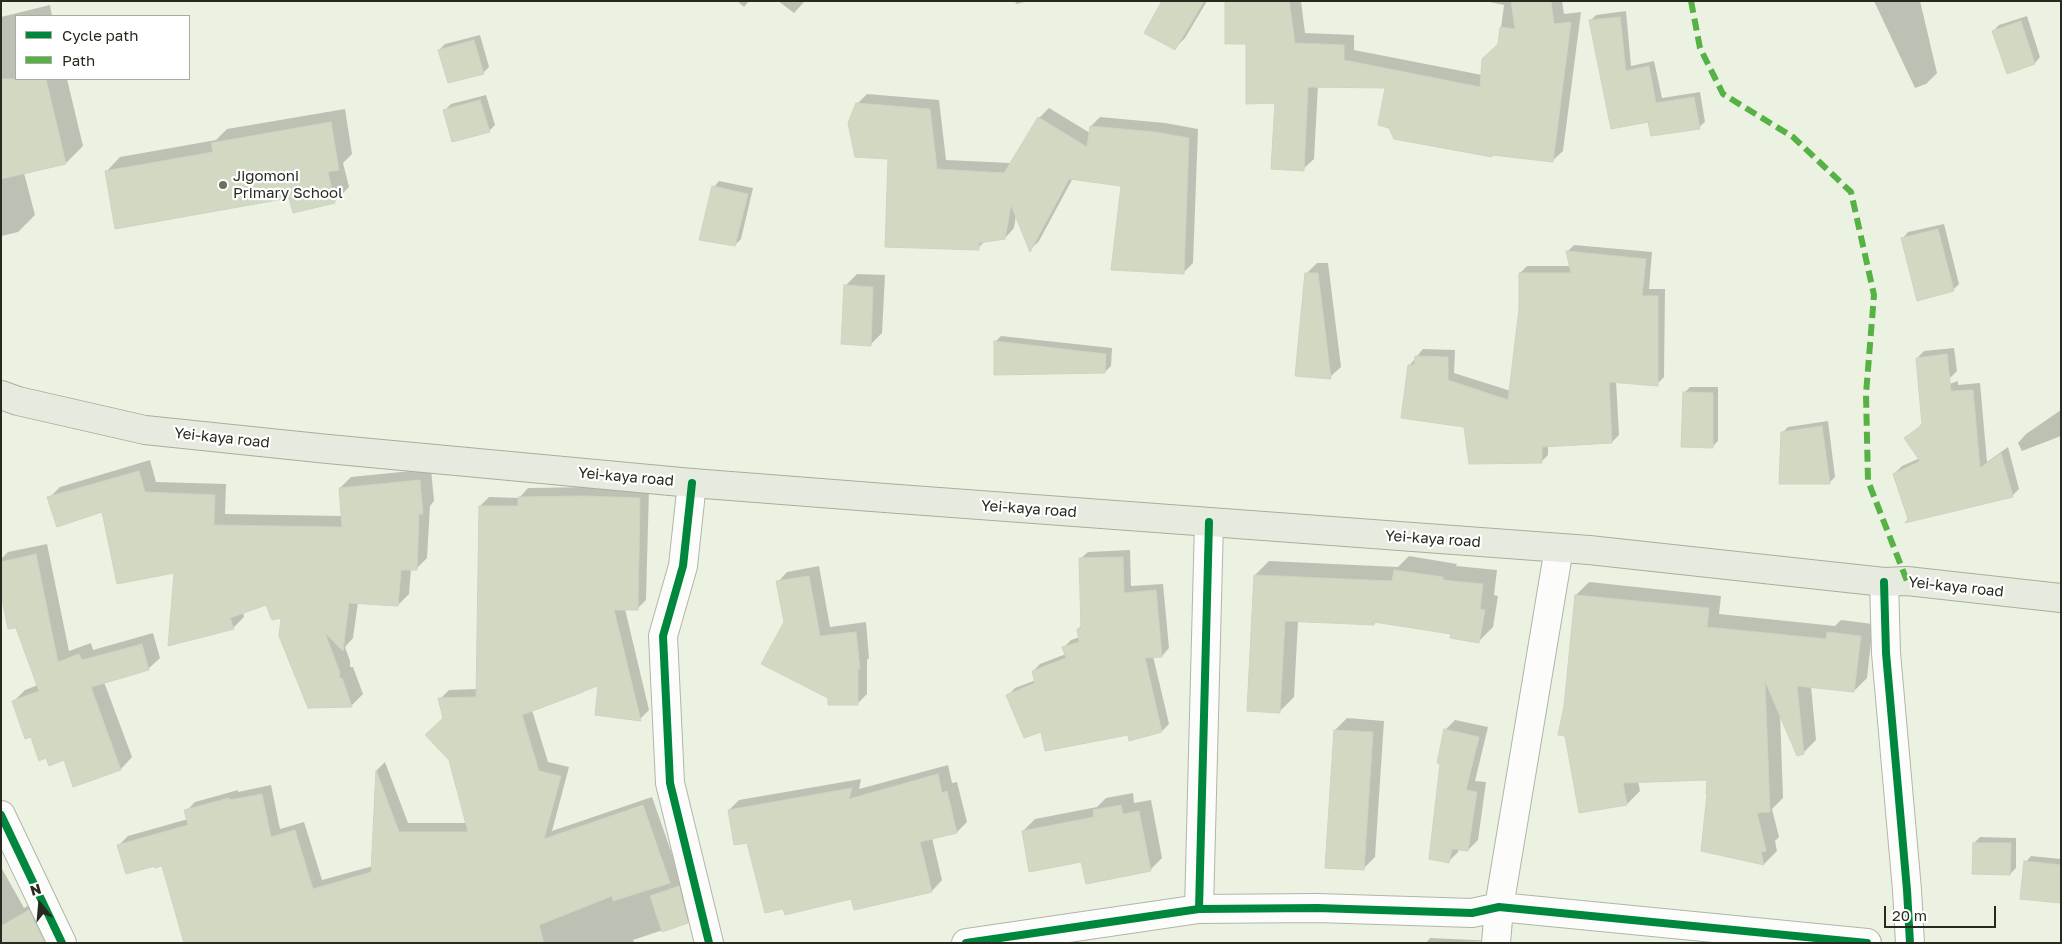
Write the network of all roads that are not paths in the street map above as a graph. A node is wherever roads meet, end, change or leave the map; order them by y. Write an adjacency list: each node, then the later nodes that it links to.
1 (1, 395): 2 (main road, Yei-kaya road)
2 (692, 483): 3 (main road, Yei-kaya road); 11 (street)
3 (1210, 522): 4 (main road, Yei-kaya road); 9 (street)
4 (1559, 548): 5 (main road, Yei-kaya road); 8 (street)
5 (1884, 582): 6 (main road, Yei-kaya road); 15 (street)
6 (2061, 598)
7 (1, 815): 10 (street)
8 (1499, 907): 9 (street); 13 (street); 14 (street)
9 (1199, 909): 12 (street)
10 (62, 943)
11 (709, 943)
12 (966, 943)
13 (1496, 943)
14 (1867, 943)
15 (1910, 943)

